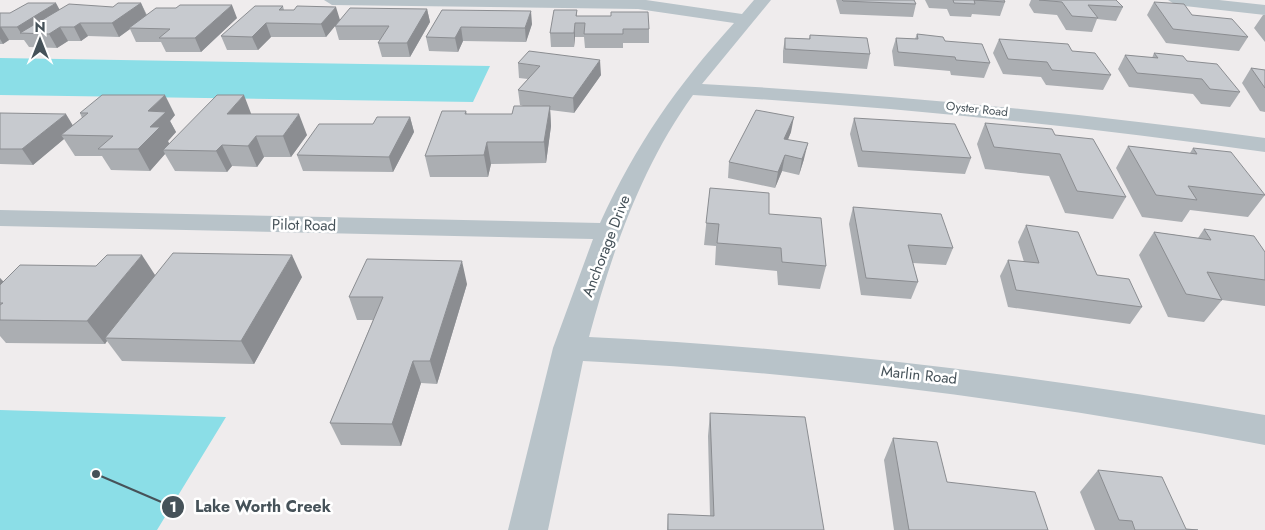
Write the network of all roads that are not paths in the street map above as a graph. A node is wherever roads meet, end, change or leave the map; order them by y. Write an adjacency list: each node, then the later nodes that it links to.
1 (332, 0): 5 (street)
2 (763, 0): 5 (street, Anchorage Drive)
3 (1176, 0): 4 (street)
4 (1265, 10)
5 (746, 20): 6 (street, Anchorage Drive)
6 (687, 90): 7 (street, Oyster Road); 9 (street, Anchorage Drive)
7 (1265, 145)
8 (0, 218): 9 (street, Pilot Road)
9 (609, 231): 10 (street, Anchorage Drive)
10 (569, 348): 11 (street, Marlin Road); 12 (street, Anchorage Drive)
11 (1265, 430)
12 (528, 530)

